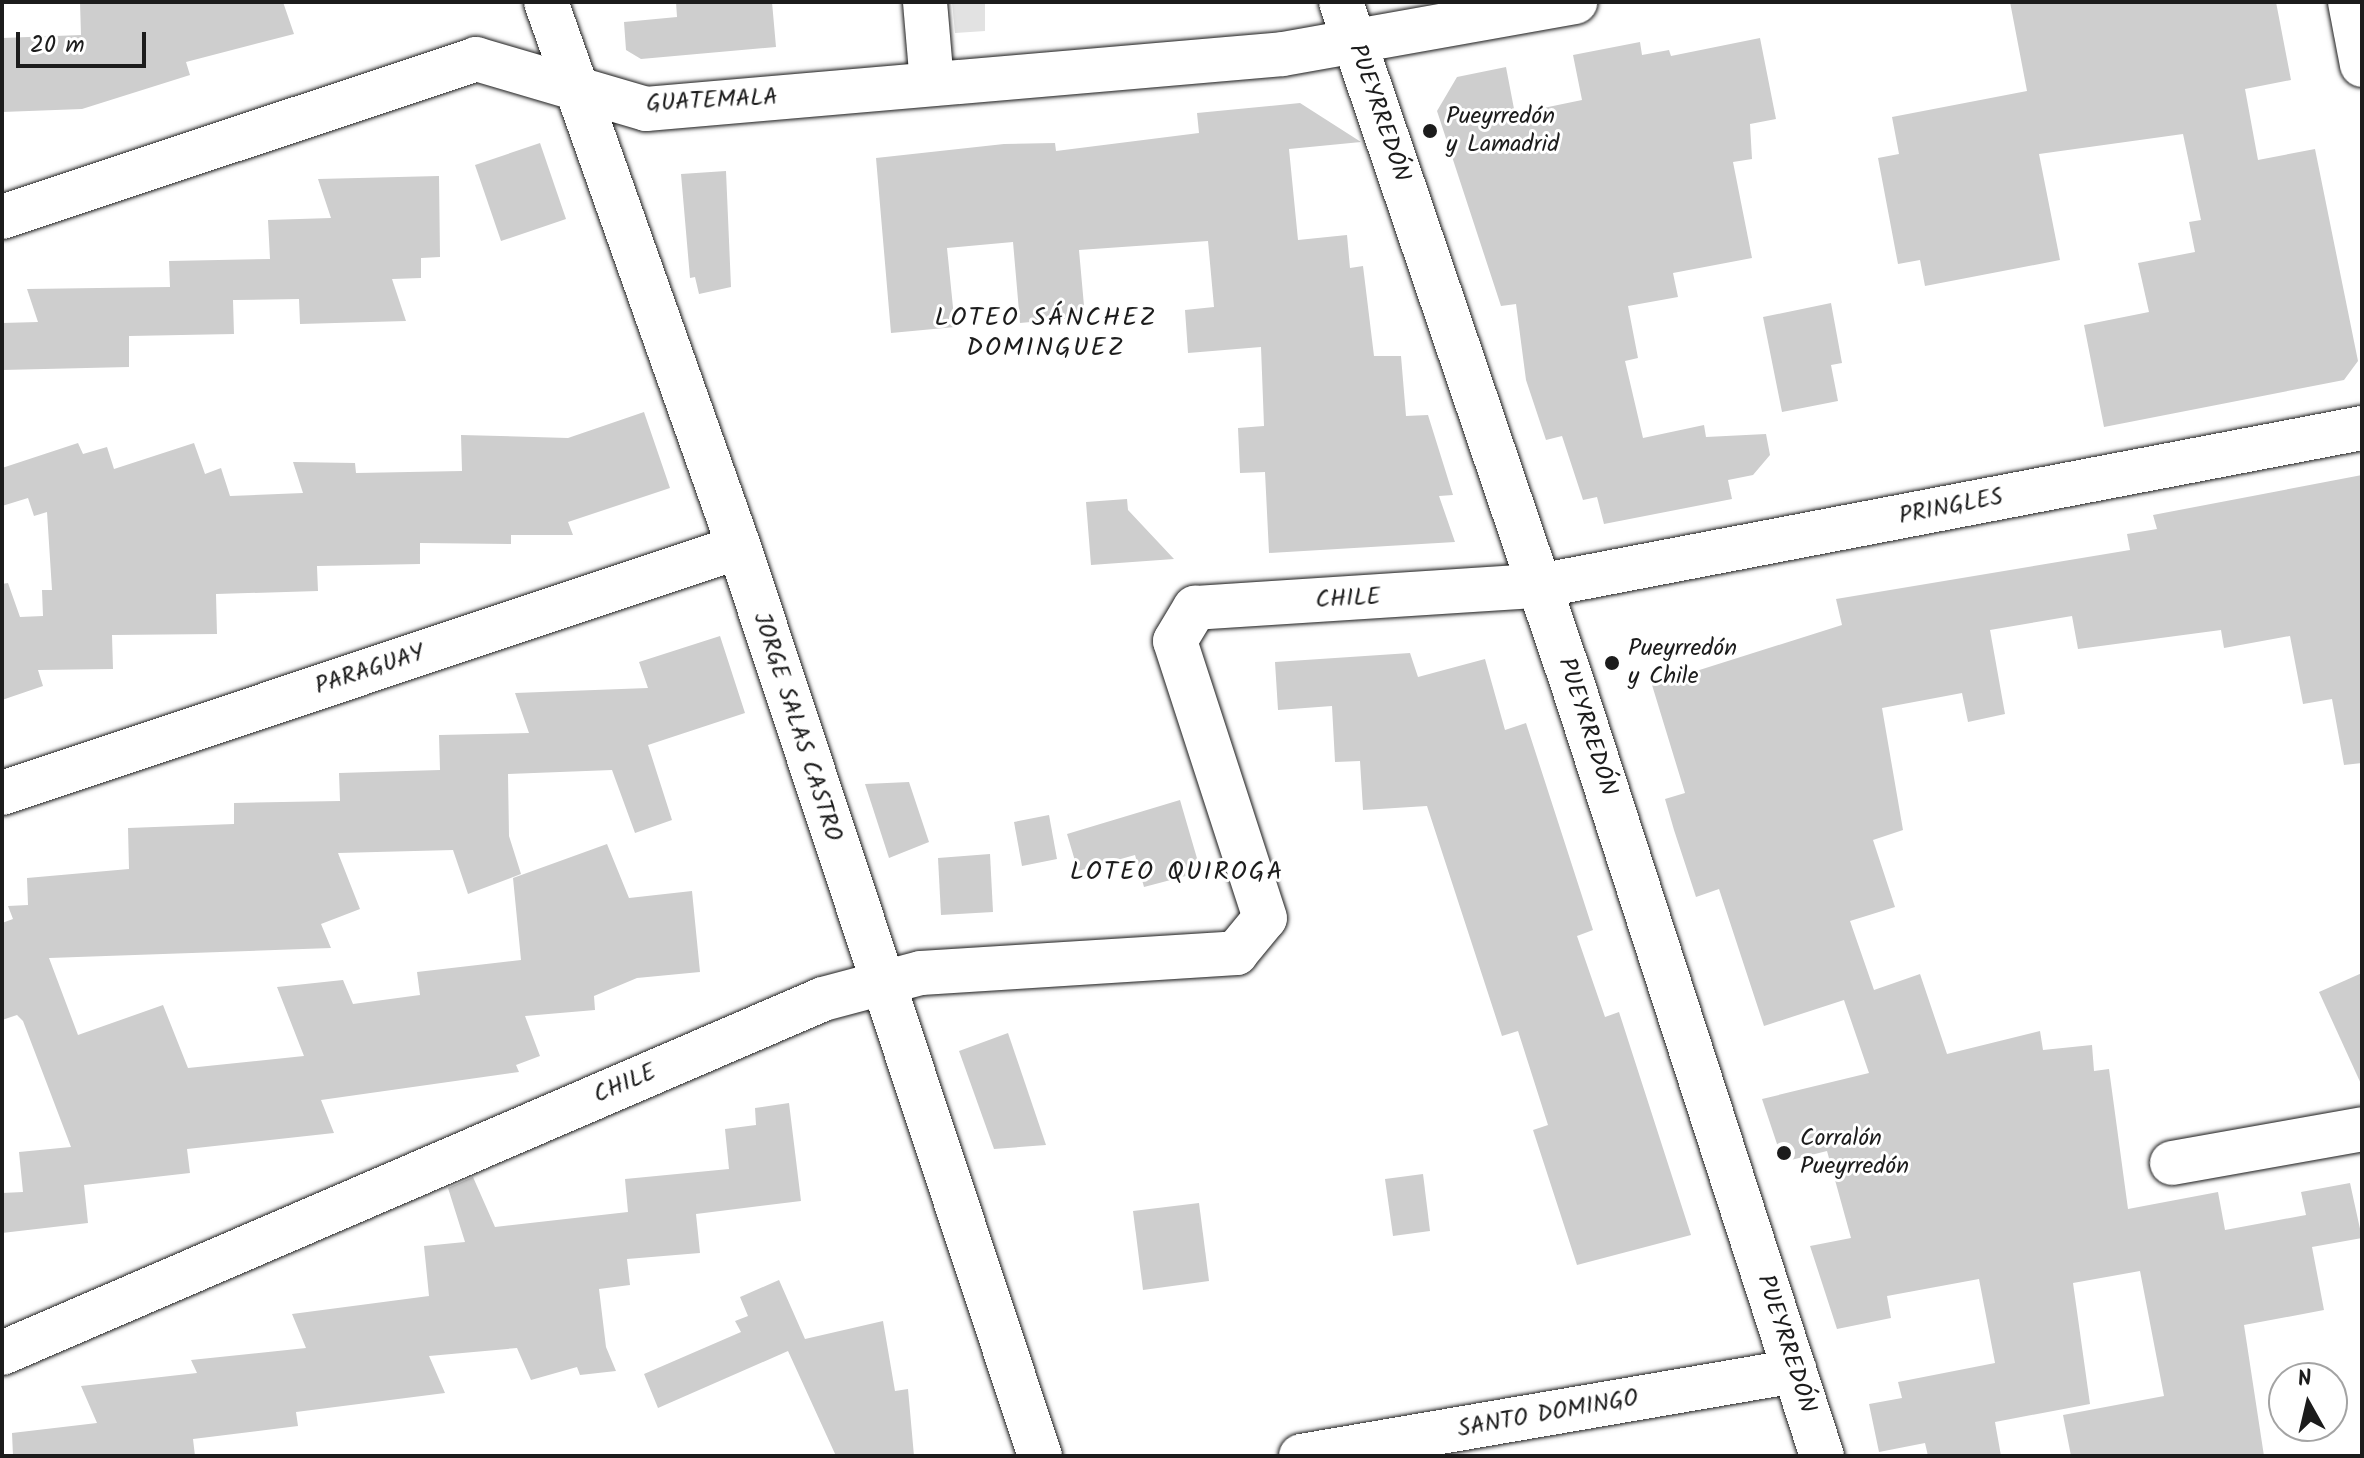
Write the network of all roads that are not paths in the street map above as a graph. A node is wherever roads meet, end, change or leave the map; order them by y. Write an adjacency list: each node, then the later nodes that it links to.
1 (546, 2): 9 (street, JORGE SALAS CASTRO)
2 (925, 2): 8 (street)
3 (1341, 2): 6 (street, PUEYRREDÓN)
4 (1575, 2): 6 (street, GUATEMALA)
5 (2350, 2): 7 (street)
6 (1355, 42): 8 (street, GUATEMALA); 13 (street, PUEYRREDÓN)
7 (2362, 65)
8 (932, 84): 9 (street, GUATEMALA)
9 (579, 90): 10 (street, GUATEMALA); 12 (street, JORGE SALAS CASTRO)
10 (2, 217)
11 (2362, 428): 13 (street, PRINGLES)
12 (739, 547): 14 (street, PARAGUAY); 15 (street, JORGE SALAS CASTRO)
13 (1539, 586): 15 (street, CHILE); 19 (street, PUEYRREDÓN)
14 (2, 793)
15 (881, 983): 18 (street, CHILE); 20 (street, JORGE SALAS CASTRO)
16 (2362, 1129): 17 (street)
17 (2172, 1163)
18 (2, 1353)
19 (1795, 1371): 21 (street, SANTO DOMINGO); 22 (street, PUEYRREDÓN)
20 (1040, 1456)
21 (1301, 1456)
22 (1822, 1456)

